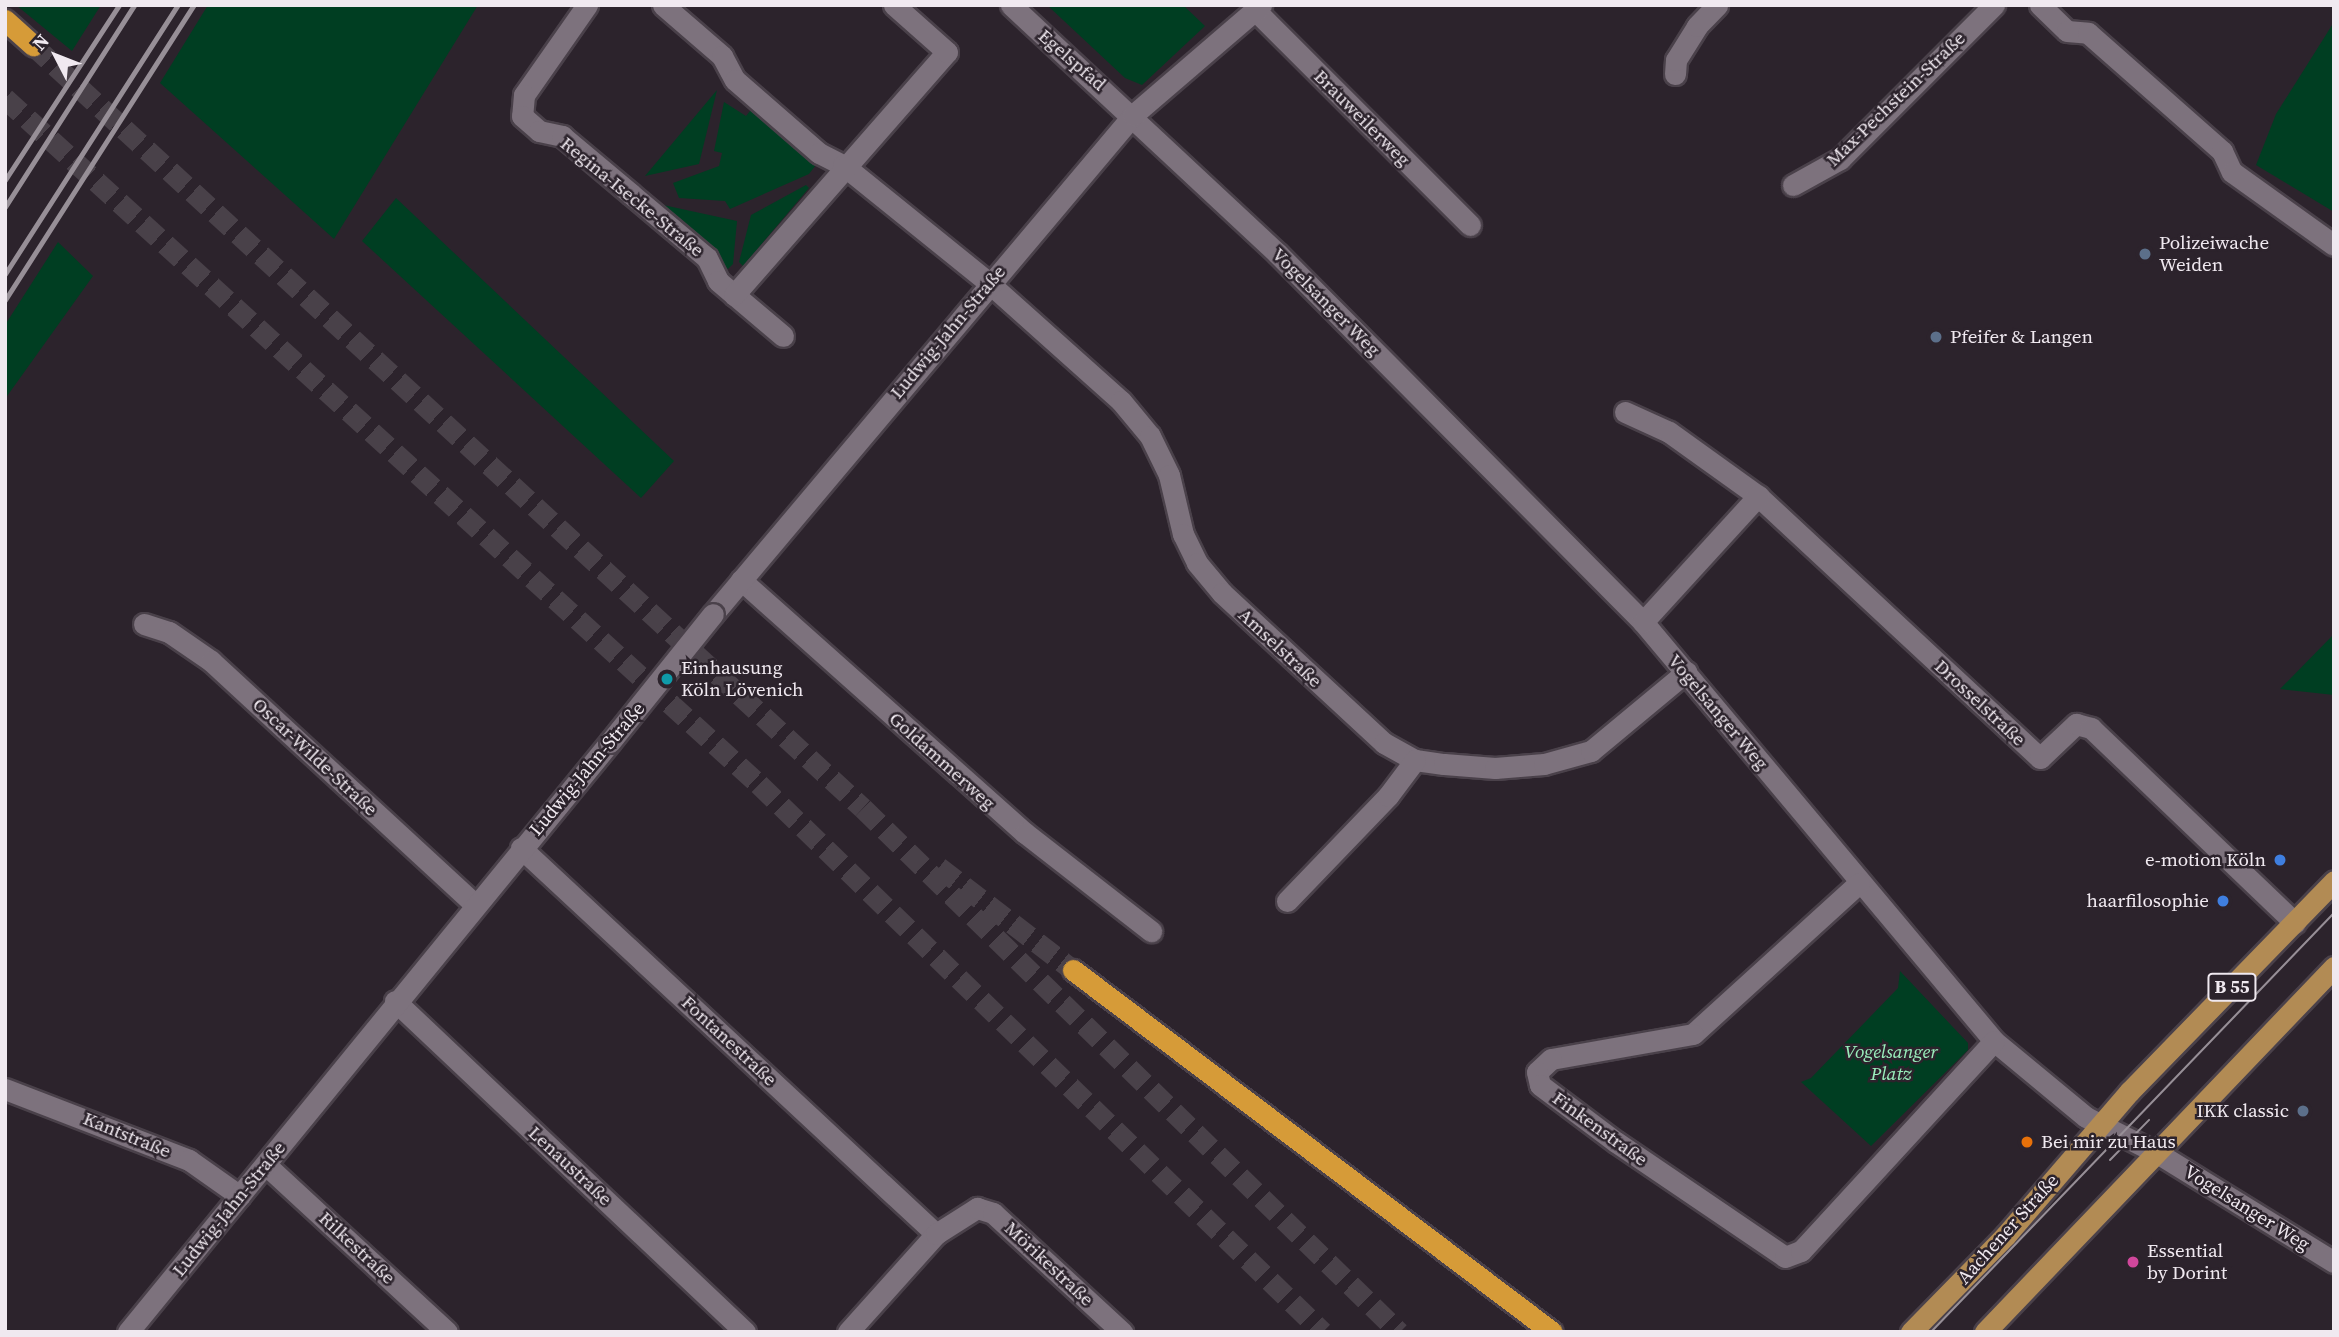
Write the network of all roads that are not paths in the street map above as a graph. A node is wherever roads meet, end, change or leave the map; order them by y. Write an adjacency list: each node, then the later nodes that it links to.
1 (587, 5): 18 (street, Regina-Isecke-Straße)
2 (663, 5): 13 (street)
3 (894, 5): 13 (street)
4 (1011, 5): 12 (street, Egelspfad)
5 (1717, 5): 11 (street)
6 (1994, 5): 14 (street, Max-Pechstein-Straße)
7 (2040, 5): 16 (street)
8 (1258, 8): 12 (street, Brauweilerweg); 15 (street, Brauweilerweg)
9 (5, 20): 10 (highway)
10 (33, 45)
11 (1675, 74)
12 (1133, 114): 17 (street, Ludwig-Jahn-Straße); 23 (street, Vogelsanger Weg)
13 (843, 165): 17 (street); 18 (street)
14 (1793, 185)
15 (1470, 225)
16 (2334, 245)
17 (989, 283): 22 (street, Ludwig-Jahn-Straße); 26 (street, Amselstraße)
18 (734, 295): 19 (street, Regina-Isecke-Straße)
19 (783, 336)
20 (1625, 412): 21 (street, Drosselstraße)
21 (1758, 496): 23 (street); 32 (street, Drosselstraße)
22 (741, 580): 27 (street, Ludwig-Jahn-Straße, bridge); 33 (street, Goldammerweg)
23 (1643, 622): 25 (street, Vogelsanger Weg)
24 (144, 624): 31 (street, Oscar-Wilde-Straße)
25 (1686, 672): 26 (street, Amselstraße); 29 (street, Vogelsanger Weg)
26 (1415, 760): 30 (street)
27 (521, 848): 31 (street, Ludwig-Jahn-Straße); 43 (street, Fontanestraße)
28 (2334, 881): 32 (main road, Aachener Straße / B 55)
29 (1859, 883): 37 (street, Vogelsanger Weg); 37 (street, Finkenstraße)
30 (1287, 901)
31 (475, 905): 36 (street, Ludwig-Jahn-Straße)
32 (2295, 923): 39 (main road, Aachener Straße / B 55)
33 (1151, 931)
34 (2334, 967): 40 (main road)
35 (1073, 970): 50 (highway)
36 (396, 1001): 41 (street, Ludwig-Jahn-Straße); 47 (street, Lenaustraße)
37 (1994, 1041): 39 (street, Vogelsanger Weg)
38 (5, 1089): 42 (street, Kantstraße)
39 (2101, 1123): 40 (street, Vogelsanger Weg); 51 (main road, Aachener Straße / B 55)
40 (2159, 1154): 44 (street, Vogelsanger Weg); 52 (main road)
41 (266, 1165): 42 (street, Ludwig-Jahn-Straße); 46 (street, Rilkestraße)
42 (240, 1196): 45 (street, Ludwig-Jahn-Straße)
43 (936, 1234): 48 (street, Mörikestraße); 49 (street, Mörikestraße)
44 (2334, 1262)
45 (128, 1332)
46 (447, 1332)
47 (745, 1332)
48 (848, 1332)
49 (1122, 1332)
50 (1552, 1332)
51 (1911, 1332)
52 (1985, 1332)

